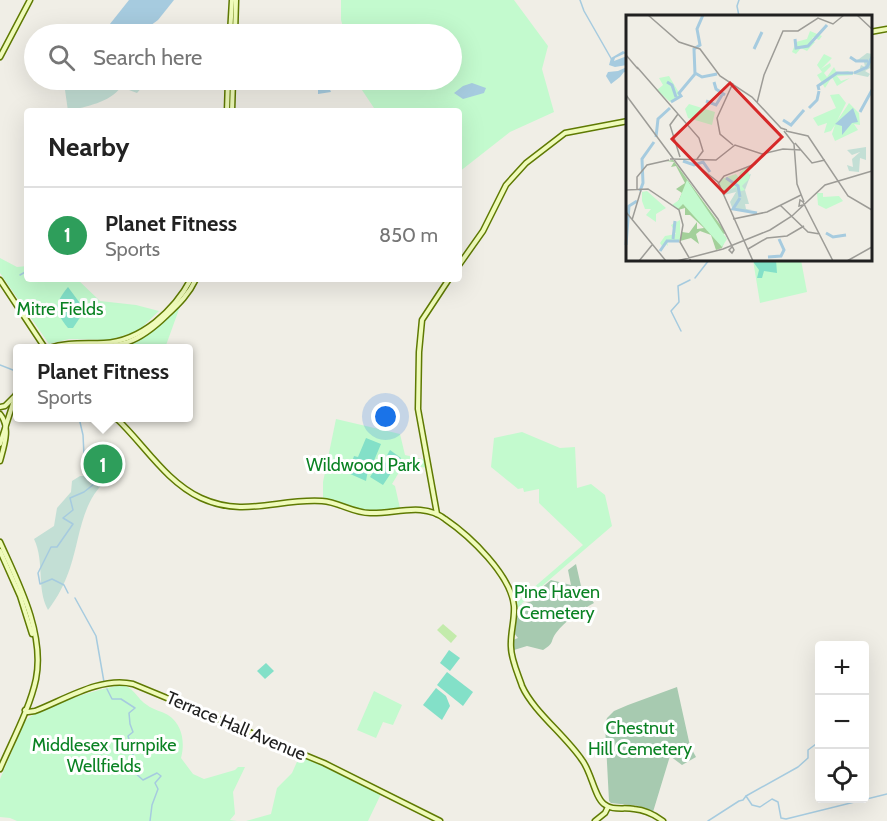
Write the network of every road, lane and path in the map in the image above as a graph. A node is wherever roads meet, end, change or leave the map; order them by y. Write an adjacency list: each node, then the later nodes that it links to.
1 (30, 0): 6 (main road)
2 (234, 0): 3 (main road)
3 (233, 24)
4 (887, 28): 5 (main road)
5 (872, 32)
6 (0, 57)
7 (229, 90): 9 (main road)
8 (232, 90): 10 (main road)
9 (230, 108)
10 (230, 108)
11 (626, 121): 12 (main road)
12 (462, 261)
13 (0, 280): 17 (main road)
14 (189, 282): 18 (main road)
15 (194, 282): 19 (main road)
16 (447, 282): 28 (main road)
17 (44, 344)
18 (63, 344)
19 (123, 344)
20 (13, 398): 22 (main road)
21 (13, 401): 25 (main road)
22 (0, 407)
23 (0, 414): 25 (main road)
24 (121, 422): 28 (main road)
25 (6, 428): 26 (main road); 27 (main road)
26 (0, 444)
27 (0, 461)
28 (437, 514): 34 (main road)
29 (0, 542): 31 (main road)
30 (0, 551): 31 (main road)
31 (34, 639): 32 (main road)
32 (25, 710): 33 (main road); 35 (main road, Terrace Hall Avenue)
33 (0, 769)
34 (608, 807): 36 (main road); 37 (main road)
35 (440, 821)
36 (594, 821)
37 (663, 821)

